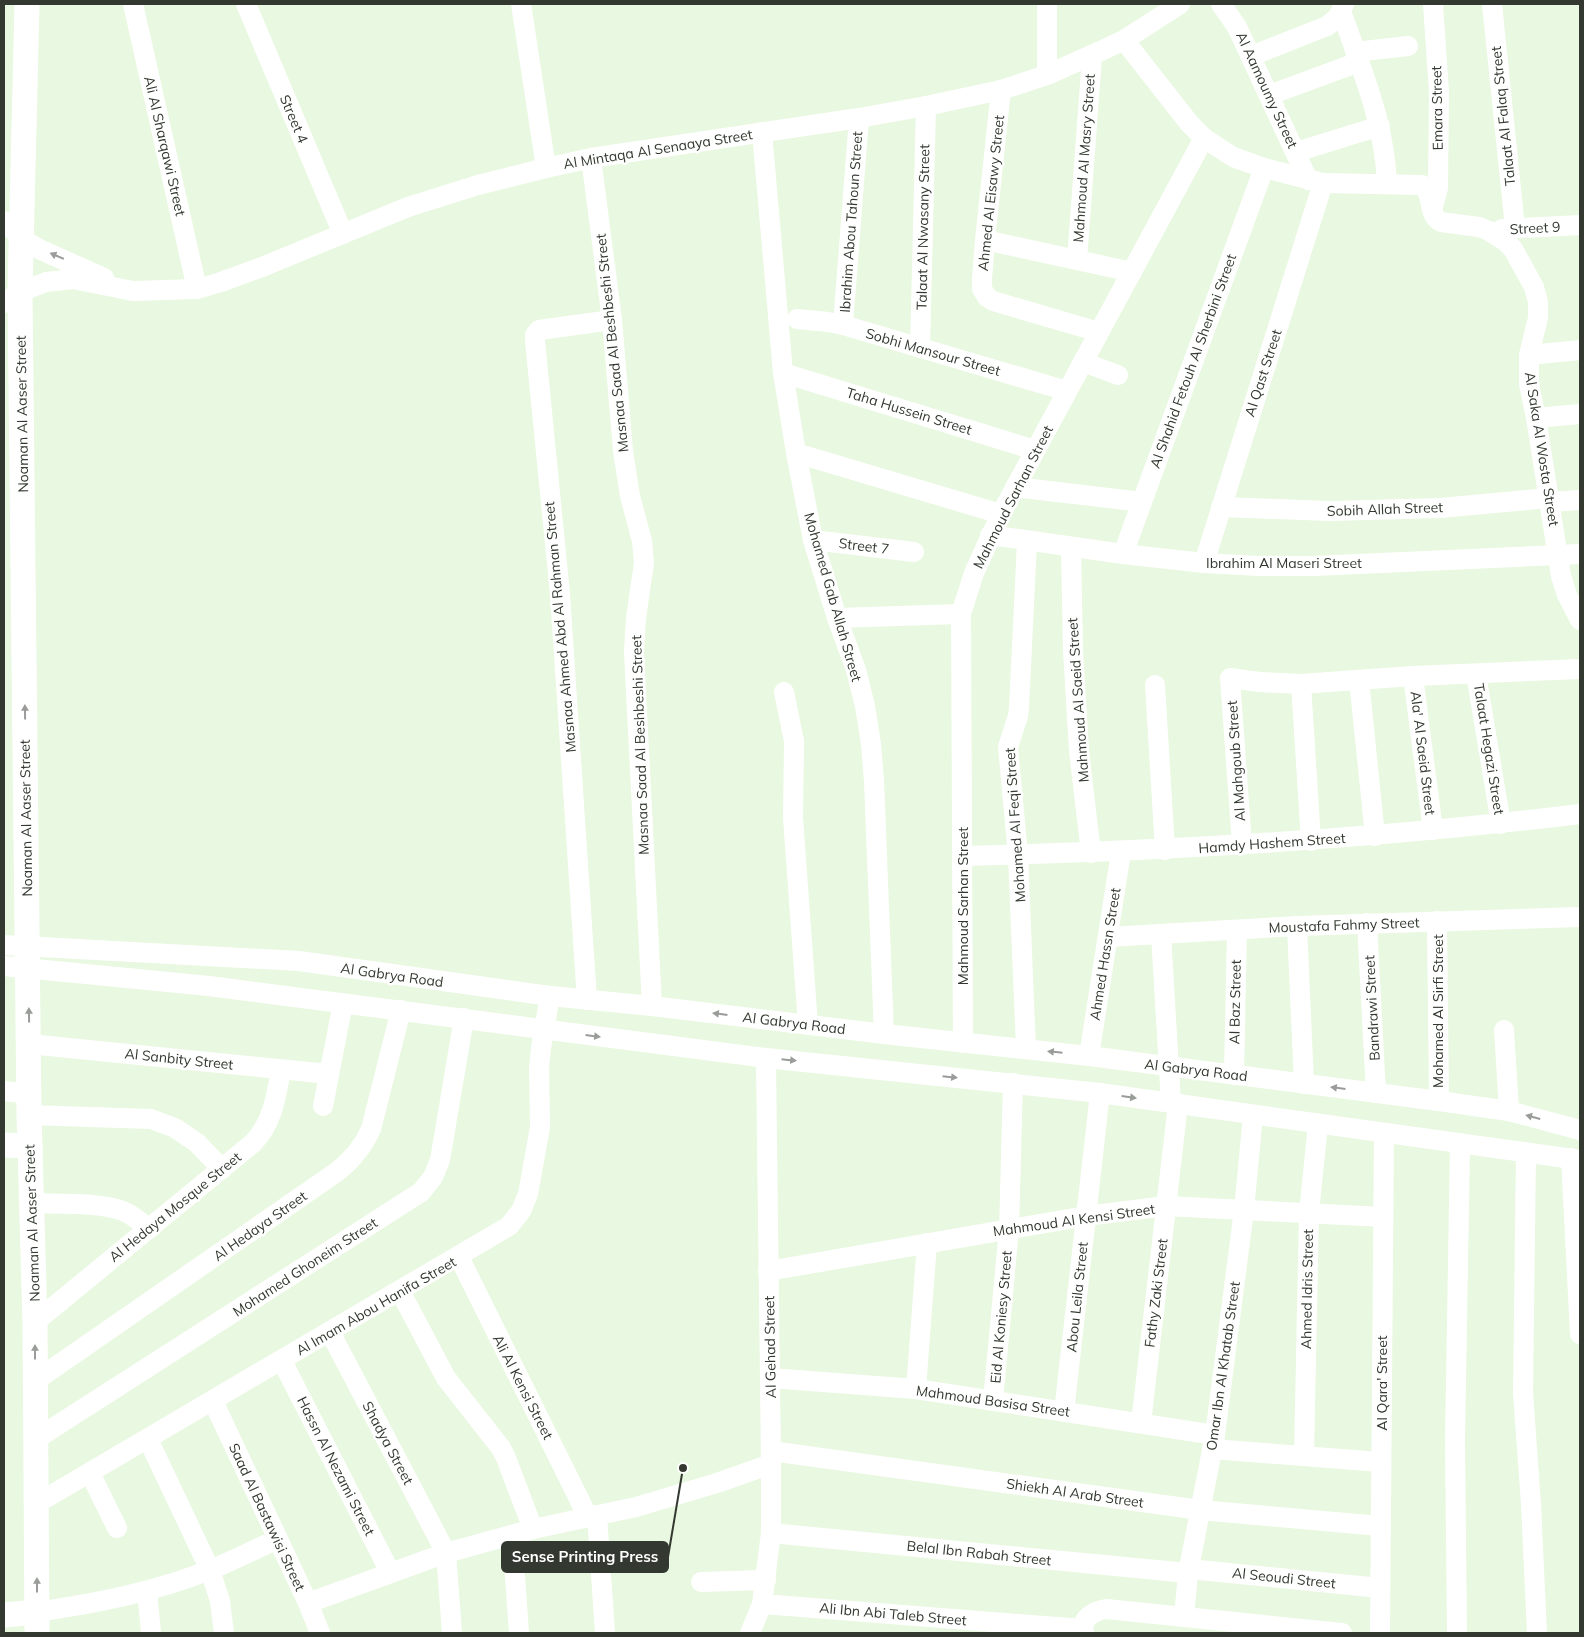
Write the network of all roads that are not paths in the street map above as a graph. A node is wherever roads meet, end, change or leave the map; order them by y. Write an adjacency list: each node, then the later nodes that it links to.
1 (27, 4): 33 (main road, Noaman Al Aaser Street)
2 (133, 4): 39 (street, Ali Al Sharqawi Street)
3 (246, 4): 35 (street, Street 4)
4 (521, 4): 26 (street)
5 (1046, 4): 16 (street)
6 (1180, 4): 11 (street, Al Mintaqa Al Senaaya Street)
7 (1221, 4): 14 (street, Al Aamoumy Street)
8 (1433, 4): 30 (street, Emara Street)
9 (1492, 4): 32 (street, Talaat Al Falaq Street)
10 (1342, 7): 14 (street); 15 (street)
11 (1124, 40): 13 (street, Al Mintaqa Al Senaaya Street); 23 (street)
12 (1408, 46): 15 (street)
13 (1092, 56): 16 (street, Al Mintaqa Al Senaaya Street); 37 (street, Mahmoud Al Masry Street)
14 (1251, 56): 18 (street, Al Aamoumy Street)
15 (1357, 57): 18 (street); 21 (street)
16 (1047, 74): 17 (street, Al Mintaqa Al Senaaya Street)
17 (1001, 90): 19 (street, Al Mintaqa Al Senaaya Street); 36 (street, Ahmed Al Eisawy Street)
18 (1269, 95): 24 (street, Al Aamoumy Street)
19 (926, 106): 20 (street, Al Mintaqa Al Senaaya Street); 46 (street, Talaat Al Nwasany Street)
20 (859, 118): 22 (street, Al Mintaqa Al Senaaya Street); 44 (street, Ibrahim Abou Tahoun Street)
21 (1380, 126): 24 (street); 29 (street)
22 (762, 132): 25 (street, Al Mintaqa Al Senaaya Street); 50 (street, Mohamed Gab Allah Street)
23 (1204, 138): 27 (street); 38 (street, Mahmoud Sarhan Street)
24 (1296, 152): 28 (street, Al Aamoumy Street)
25 (591, 158): 26 (street, Al Mintaqa Al Senaaya Street); 43 (street, Masnaa Saad Al Beshbeshi Street)
26 (546, 168): 35 (street, Al Mintaqa Al Senaaya Street)
27 (1264, 168): 28 (street); 60 (street, Al Shahid Fetouh Al Sherbini Street)
28 (1316, 181): 29 (street); 61 (street, Al Qast Street)
29 (1387, 184): 30 (street)
30 (1432, 211): 34 (street, Al Saka Al Wosta Street)
31 (1580, 225): 32 (street, Street 9)
32 (1515, 228): 34 (street, Street 9)
33 (12, 229): 40 (street, Al Mintaqa Al Senaaya Street, one-way to 33); 41 (main road, Noaman Al Aaser Street)
34 (1489, 231): 48 (street, Al Saka Al Wosta Street)
35 (343, 234): 39 (street, Al Mintaqa Al Senaaya Street)
36 (984, 240): 37 (street); 45 (street, Ahmed Al Eisawy Street)
37 (1077, 260): 38 (street)
38 (1132, 272): 45 (street, Mahmoud Sarhan Street)
39 (196, 289): 40 (street, Al Mintaqa Al Senaaya Street)
40 (133, 291): 41 (street, Al Mintaqa Al Senaaya Street)
41 (12, 298): 63 (main road, Noaman Al Aaser Street)
42 (797, 319): 44 (street, Sobhi Mansour Street)
43 (612, 320): 104 (street, Masnaa Ahmed Abd Al Rahman Street); 106 (street, Masnaa Saad Al Beshbeshi Street)
44 (843, 325): 46 (street, Sobhi Mansour Street)
45 (1099, 332): 49 (street, Mahmoud Sarhan Street)
46 (920, 348): 52 (street, Sobhi Mansour Street)
47 (1580, 350): 48 (street)
48 (1529, 355): 54 (street, Al Saka Al Wosta Street)
49 (1083, 362): 51 (street); 52 (street, Mahmoud Sarhan Street)
50 (782, 373): 55 (street, Taha Hussein Street); 56 (street, Mohamed Gab Allah Street)
51 (1118, 375)
52 (1067, 392): 55 (street, Mahmoud Sarhan Street)
53 (1580, 414): 54 (street)
54 (1536, 418): 58 (street, Al Saka Al Wosta Street)
55 (1035, 450): 57 (street, Mahmoud Sarhan Street)
56 (796, 453): 62 (street); 65 (street, Mohamed Gab Allah Street)
57 (1015, 487): 60 (street); 62 (street, Mahmoud Sarhan Street)
58 (1549, 500): 59 (street, Sobih Allah Street); 61 (street, Sobih Allah Street); 71 (street, Al Saka Al Wosta Street)
59 (1580, 500)
60 (1142, 502): 69 (street, Al Shahid Fetouh Al Sherbini Street)
61 (1221, 507): 72 (street, Al Qast Street)
62 (1001, 514): 64 (street, Mahmoud Sarhan Street)
63 (13, 530): 102 (main road, Noaman Al Aaser Street, one-way to 63)
64 (990, 535): 66 (street, Ibrahim Al Maseri Street); 73 (street, Mahmoud Sarhan Street)
65 (813, 540): 68 (street, Street 7); 74 (street, Mohamed Gab Allah Street)
66 (1027, 542): 67 (street, Ibrahim Al Maseri Street); 92 (street, Mohamed Al Feqi Street)
67 (1071, 548): 69 (street, Ibrahim Al Maseri Street); 91 (street, Mahmoud Al Saeid Street)
68 (914, 552)
69 (1122, 554): 72 (street, Ibrahim Al Maseri Street)
70 (1580, 554): 71 (street, Ibrahim Al Maseri Street)
71 (1558, 555): 72 (street, Ibrahim Al Maseri Street); 75 (street, Al Saka Al Wosta Street)
72 (1204, 563)
73 (961, 614): 74 (street); 93 (street, Mahmoud Sarhan Street)
74 (837, 618): 112 (street, Mohamed Gab Allah Street)
75 (1580, 620)
76 (1580, 669): 77 (street)
77 (1476, 674): 78 (street); 84 (street, Talaat Hegazi Street)
78 (1413, 676): 79 (street); 85 (street, Ala' Al Saeid Street)
79 (1359, 680): 80 (street); 86 (street)
80 (1300, 684): 87 (street); 88 (street, Al Mahgoub Street)
81 (1155, 685): 89 (street)
82 (784, 692): 109 (street)
83 (1580, 814): 84 (street, Hamdy Hashem Street)
84 (1501, 824): 85 (street, Hamdy Hashem Street)
85 (1433, 830): 86 (street, Hamdy Hashem Street)
86 (1375, 836): 87 (street, Hamdy Hashem Street)
87 (1311, 840): 88 (street, Hamdy Hashem Street)
88 (1242, 845): 89 (street, Hamdy Hashem Street)
89 (1165, 850): 90 (street, Hamdy Hashem Street)
90 (1121, 852): 91 (street, Hamdy Hashem Street); 100 (street, Ahmed Hassn Street)
91 (1091, 853): 92 (street, Hamdy Hashem Street)
92 (1018, 855): 93 (street, Hamdy Hashem Street); 115 (street, Mohamed Al Feqi Street)
93 (962, 856): 113 (street, Mahmoud Sarhan Street)
94 (1580, 917): 95 (street, Moustafa Fahmy Street)
95 (1437, 921): 96 (street, Moustafa Fahmy Street); 127 (street, Mohamed Al Sirfi Street)
96 (1367, 924): 97 (street, Moustafa Fahmy Street); 126 (street, Bandrawi Street)
97 (1297, 926): 98 (street, Moustafa Fahmy Street); 123 (street)
98 (1237, 930): 99 (street, Moustafa Fahmy Street); 121 (street, Al Baz Street)
99 (1161, 934): 100 (street, Moustafa Fahmy Street); 118 (street, Fathy Zaki Street)
100 (1108, 937): 116 (street, Ahmed Hassn Street)
101 (4, 944): 102 (street, Al Gabrya Road)
102 (20, 960): 103 (street, Al Gabrya Road); 105 (street, Al Gabrya Road); 114 (main road, Noaman Al Aaser Street, one-way to 102)
103 (550, 996): 104 (street, Al Gabrya Road); 110 (street, Al Imam Abou Hanifa Street)
104 (587, 1000): 106 (street, Al Gabrya Road)
105 (343, 1003): 107 (street, Al Gabrya Road); 120 (street)
106 (652, 1006): 109 (street, Al Gabrya Road, one-way to 106)
107 (401, 1010): 108 (street, Al Gabrya Road); 159 (street, Al Hedaya Street)
108 (464, 1018): 110 (street, Al Gabrya Road); 166 (street, Mohamed Ghoneim Street)
109 (808, 1025): 112 (street, Al Gabrya Road)
110 (544, 1029): 117 (street, Al Gabrya Road, one-way to 117); 151 (street, Al Imam Abou Hanifa Street)
111 (1504, 1030): 131 (street)
112 (884, 1034): 113 (street, Al Gabrya Road)
113 (963, 1043): 115 (street, Al Gabrya Road)
114 (29, 1044): 119 (street, Al Sanbity Street); 129 (main road, Noaman Al Aaser Street)
115 (1026, 1049): 116 (street, Al Gabrya Road, one-way to 115)
116 (1089, 1056): 118 (street, Al Gabrya Road)
117 (766, 1058): 122 (street, Al Gabrya Road, one-way to 122); 152 (street, Al Gehad Street)
118 (1170, 1066): 121 (street, Al Gabrya Road); 128 (street, Fathy Zaki Street)
119 (282, 1070): 120 (street, Al Sanbity Street); 141 (street, Al Hedaya Mosque Street)
120 (329, 1074): 130 (street)
121 (1234, 1075): 123 (street, Al Gabrya Road)
122 (1013, 1083): 125 (street, Al Gabrya Road); 149 (street, Eid Al Koniesy Street)
123 (1304, 1084): 126 (street, Al Gabrya Road, one-way to 123)
124 (4, 1091): 129 (street)
125 (1100, 1093): 128 (street, Al Gabrya Road, one-way to 128); 146 (street, Abou Leila Street)
126 (1376, 1093): 127 (street, Al Gabrya Road)
127 (1439, 1101): 131 (street, Al Gabrya Road)
128 (1175, 1103): 132 (street, Al Gabrya Road); 143 (street, Fathy Zaki Street)
129 (29, 1105): 138 (main road, Noaman Al Aaser Street); 141 (street)
130 (323, 1106)
131 (1509, 1110): 134 (street, Al Gabrya Road, one-way to 131)
132 (1253, 1115): 133 (street, Al Gabrya Road); 144 (street, Omar Ibn Al Khatab Street)
133 (1318, 1124): 135 (street, Al Gabrya Road); 145 (street, Ahmed Idris Street)
134 (1580, 1130)
135 (1384, 1134): 136 (street, Al Gabrya Road); 147 (street, Al Qara' Street)
136 (1460, 1143): 139 (street, Al Gabrya Road); 204 (street)
137 (4, 1145): 138 (main road)
138 (30, 1146): 142 (main road, Noaman Al Aaser Street)
139 (1526, 1152): 140 (street, Al Gabrya Road); 205 (street)
140 (1576, 1159): 156 (street)
141 (222, 1169): 148 (street, Al Hedaya Mosque Street)
142 (32, 1203): 148 (street); 154 (main road, Noaman Al Aaser Street)
143 (1166, 1206): 144 (street, Mahmoud Al Kensi Street); 146 (street, Mahmoud Al Kensi Street); 164 (street, Fathy Zaki Street)
144 (1244, 1210): 145 (street, Mahmoud Al Kensi Street); 167 (street, Omar Ibn Al Khatab Street)
145 (1309, 1213): 147 (street, Mahmoud Al Kensi Street); 168 (street, Ahmed Idris Street)
146 (1086, 1216): 149 (street, Mahmoud Al Kensi Street); 163 (street, Abou Leila Street)
147 (1383, 1217): 170 (street, Al Qara' Street)
148 (148, 1229): 154 (street, Al Hedaya Mosque Street)
149 (1009, 1229): 150 (street, Mahmoud Al Kensi Street); 162 (street, Eid Al Koniesy Street)
150 (927, 1243): 152 (street, Mahmoud Al Kensi Street); 160 (street)
151 (458, 1257): 153 (street, Al Imam Abou Hanifa Street); 174 (street, Ali Al Kensi Street)
152 (768, 1271): 158 (street, Al Gehad Street)
153 (400, 1291): 155 (street, Al Imam Abou Hanifa Street); 177 (street)
154 (35, 1322): 159 (main road, Noaman Al Aaser Street, one-way to 154)
155 (330, 1332): 157 (street, Al Imam Abou Hanifa Street); 181 (street, Shadya Street)
156 (1580, 1334)
157 (282, 1360): 161 (street, Al Imam Abou Hanifa Street); 184 (street, Hassn Al Nezami Street)
158 (770, 1378): 160 (street, Mahmoud Basisa Street); 169 (street, Al Gehad Street)
159 (35, 1381): 166 (main road, Noaman Al Aaser Street)
160 (916, 1389): 162 (street, Mahmoud Basisa Street)
161 (213, 1401): 165 (street, Al Imam Abou Hanifa Street); 180 (street, Saad Al Bastawisi Street)
162 (993, 1401): 163 (street, Mahmoud Basisa Street)
163 (1064, 1412): 164 (street, Mahmoud Basisa Street)
164 (1141, 1423): 167 (street, Mahmoud Basisa Street)
165 (148, 1438): 171 (street, Al Imam Abou Hanifa Street); 182 (street)
166 (36, 1439): 172 (main road, Noaman Al Aaser Street)
167 (1213, 1442): 168 (street, Mahmoud Basisa Street); 173 (street, Omar Ibn Al Khatab Street)
168 (1304, 1455): 170 (street, Mahmoud Basisa Street)
169 (771, 1458): 173 (street, Shiekh Al Arab Street); 174 (street); 178 (street, Al Gehad Street)
170 (1381, 1462): 175 (street, Al Qara' Street)
171 (90, 1473): 172 (street, Al Imam Abou Hanifa Street); 176 (street)
172 (36, 1504): 193 (main road, Noaman Al Aaser Street, one-way to 172)
173 (1200, 1510): 175 (street, Shiekh Al Arab Street); 183 (street, Omar Ibn Al Khatab Street)
174 (593, 1516): 177 (street); 200 (street)
175 (1380, 1526): 187 (street, Al Qara' Street)
176 (117, 1528)
177 (533, 1529): 179 (street)
178 (770, 1533): 183 (street, Belal Ibn Rabah Street); 185 (street, Al Gehad Street)
179 (512, 1535): 181 (street); 199 (street)
180 (278, 1539): 182 (street); 189 (street, Saad Al Bastawisi Street)
181 (446, 1553): 184 (street); 198 (street)
182 (210, 1570): 188 (street); 196 (street)
183 (1188, 1571): 187 (street, Al Seoudi Street); 192 (street, Omar Ibn Al Khatab Street)
184 (390, 1572): 189 (street)
185 (766, 1580): 186 (street); 190 (street, Al Gehad Street)
186 (701, 1582)
187 (1380, 1588): 203 (street, Al Qara' Street)
188 (147, 1591): 193 (street); 195 (street)
189 (308, 1603): 197 (street, Saad Al Bastawisi Street)
190 (762, 1604): 194 (street, Ali Ibn Abi Taleb Street); 201 (street, Al Gehad Street)
191 (4, 1615): 193 (main road)
192 (1184, 1617): 194 (street); 202 (street)
193 (37, 1623)
194 (1083, 1631)
195 (151, 1633)
196 (224, 1633)
197 (320, 1633)
198 (452, 1633)
199 (519, 1633)
200 (605, 1633)
201 (750, 1633)
202 (1342, 1633)
203 (1380, 1633)
204 (1457, 1633)
205 (1537, 1633)

